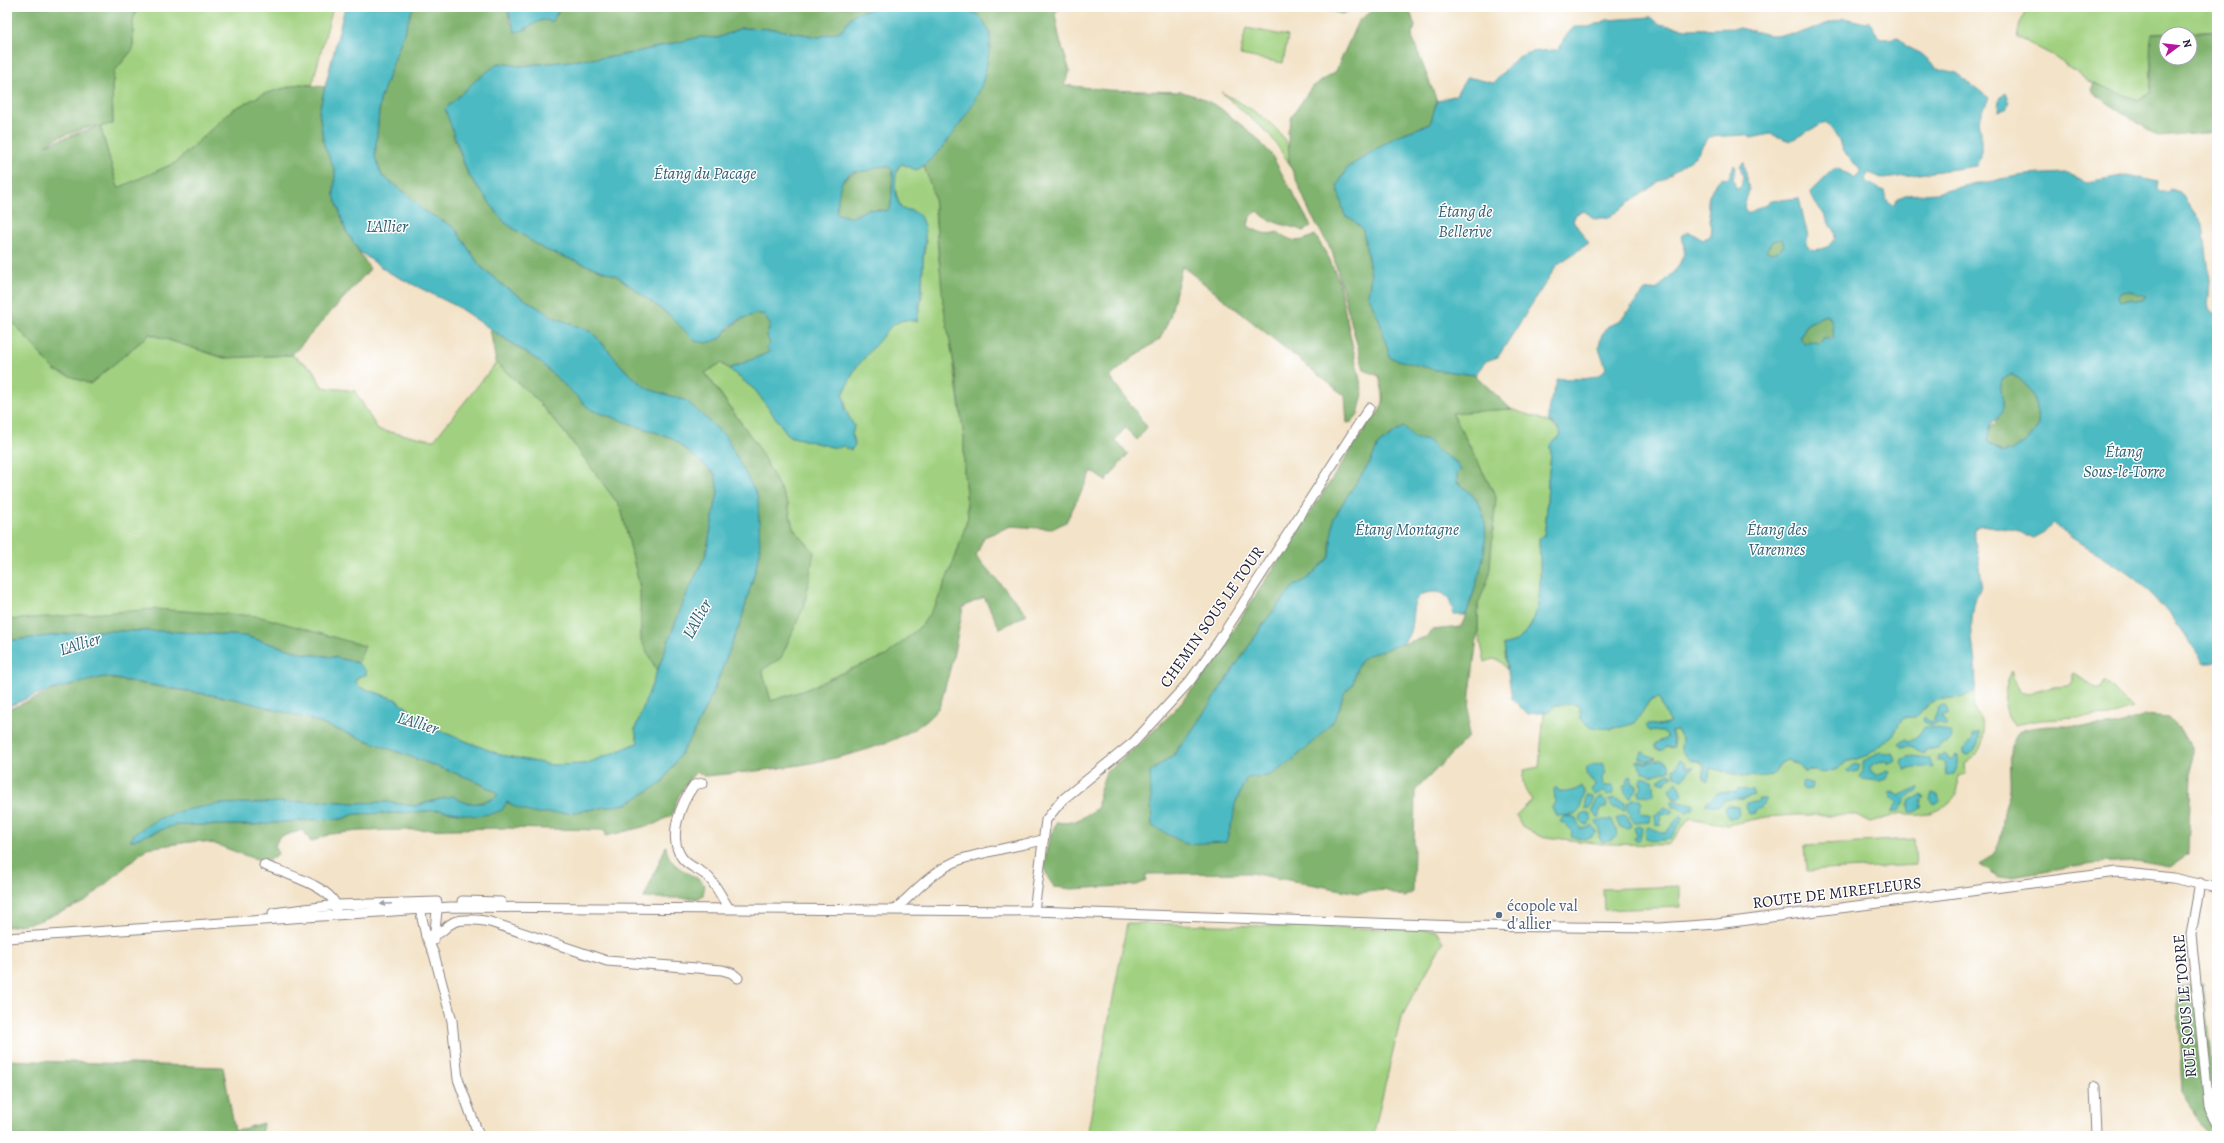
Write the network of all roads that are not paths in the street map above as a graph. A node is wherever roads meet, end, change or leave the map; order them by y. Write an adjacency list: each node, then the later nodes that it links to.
1 (1369, 408): 3 (street, CHEMIN SOUS LE TOUR)
2 (703, 783): 10 (street)
3 (1043, 840): 13 (street); 14 (street, CHEMIN SOUS LE TOUR)
4 (264, 865): 7 (street)
5 (2200, 883): 6 (street, ROUTE DE MIREFLEURS); 14 (street, ROUTE DE MIREFLEURS); 22 (street, RUE SOUS LE TORRE)
6 (2217, 888)
7 (336, 905): 8 (street, one-way to 7); 15 (street); 17 (street)
8 (423, 905): 11 (street); 12 (street); 15 (street); 18 (street)
9 (451, 907): 11 (street); 12 (street); 16 (street)
10 (728, 907): 12 (street, ROUTE DE MIREFLEURS); 13 (street, ROUTE DE MIREFLEURS)
11 (437, 908): 18 (street)
12 (621, 908)
13 (896, 909): 14 (street, ROUTE DE MIREFLEURS)
14 (1034, 911)
15 (336, 915): 17 (street)
16 (454, 922): 18 (street); 20 (street)
17 (186, 924): 19 (street)
18 (430, 936): 23 (street)
19 (7, 938)
20 (738, 978)
21 (2094, 1086): 24 (street)
22 (2217, 1125)
23 (477, 1134)
24 (2096, 1136)

